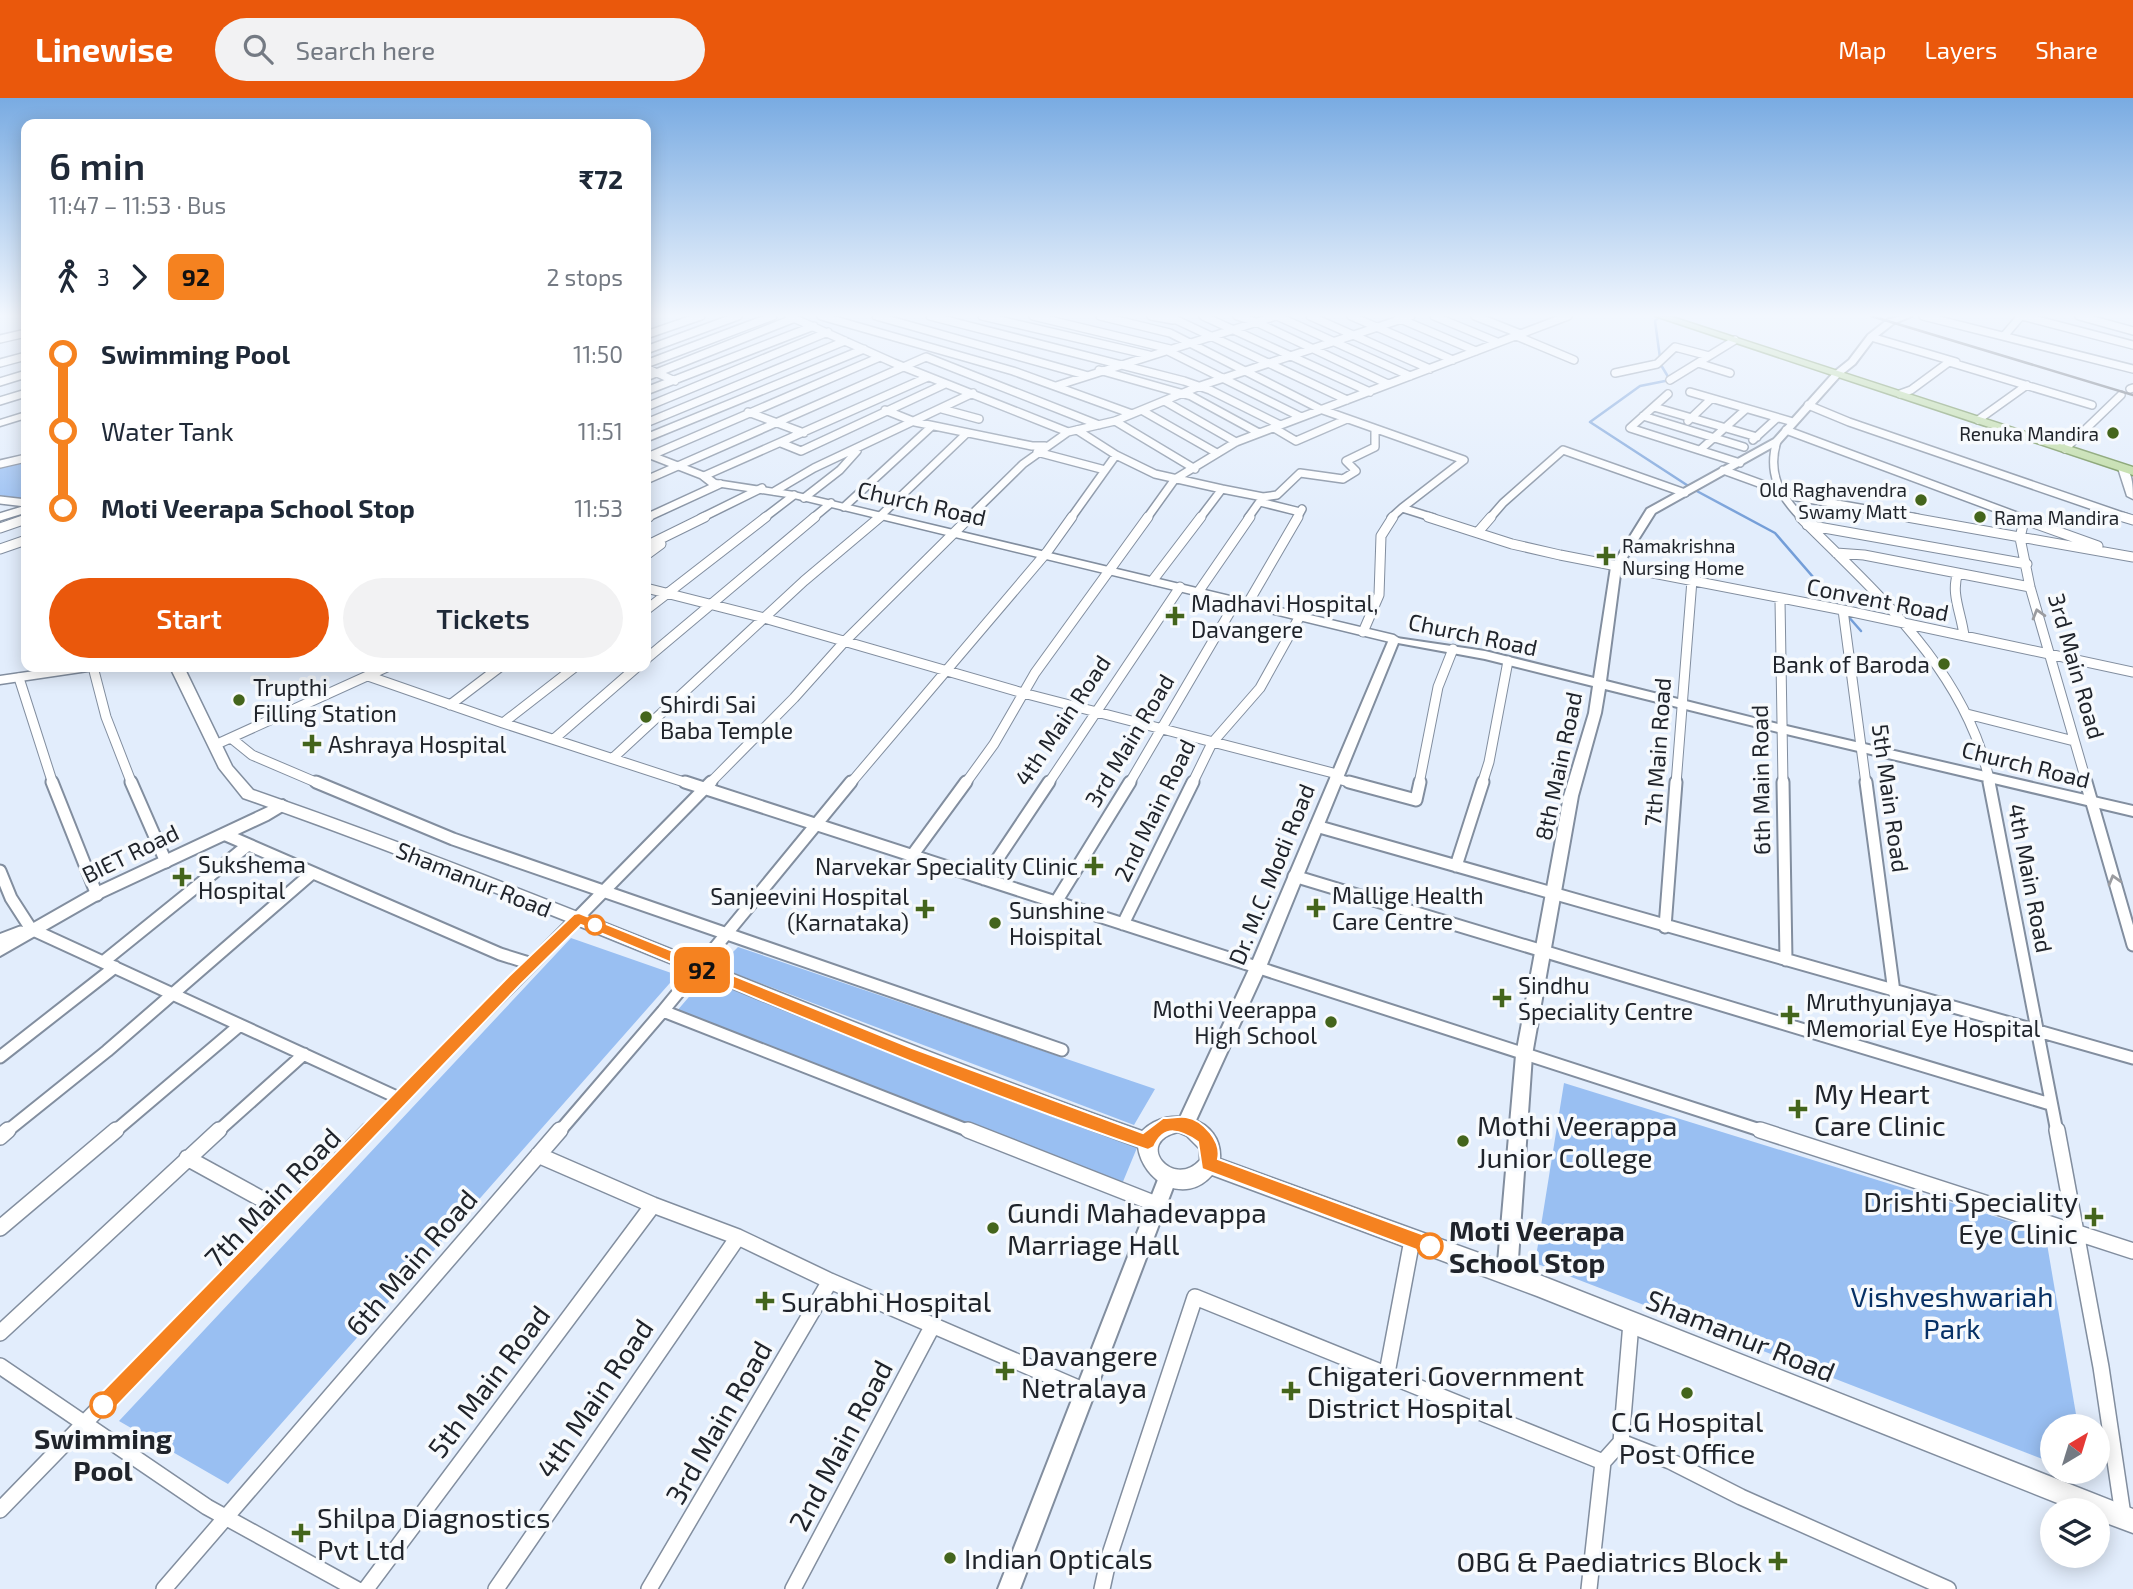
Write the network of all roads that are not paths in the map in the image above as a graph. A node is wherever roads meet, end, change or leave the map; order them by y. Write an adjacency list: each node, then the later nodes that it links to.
1 (2027, 385): 58 (street)
2 (684, 386): 24 (street)
3 (700, 386): 24 (street)
4 (738, 386): 33 (street)
5 (776, 386): 40 (street)
6 (814, 386): 49 (street)
7 (860, 386): 62 (street)
8 (910, 386): 38 (street)
9 (942, 386): 47 (street)
10 (950, 386): 26 (street)
11 (999, 386): 65 (street)
12 (1056, 386): 50 (street)
13 (1151, 386): 28 (street)
14 (1200, 386): 28 (street); 67 (street)
15 (1237, 386): 53 (street)
16 (1274, 386): 45 (street)
17 (1317, 386): 35 (street)
18 (1356, 386): 25 (street)
19 (1384, 386): 25 (street)
20 (1826, 386): 41 (street, 8th Main Road)
21 (1873, 386): 30 (main road)
22 (1917, 386): 30 (street)
23 (2029, 386): 42 (street)
24 (692, 389): 33 (street); 39 (street)
25 (1370, 392): 35 (street)
26 (973, 393): 44 (street); 72 (street)
27 (1690, 393): 34 (street)
28 (1179, 394): 37 (street); 76 (street)
29 (1668, 394): 43 (street)
30 (1900, 394): 58 (main road)
31 (21, 395): 36 (street)
32 (2121, 395): 86 (street)
33 (711, 397): 40 (street); 60 (street)
34 (1711, 399): 46 (street); 54 (street)
35 (1347, 400): 45 (street)
36 (0, 401)
37 (1166, 402): 48 (street, 7th Main Road); 81 (street)
38 (870, 404): 47 (street); 74 (street)
39 (651, 405)
40 (730, 405): 49 (street); 71 (street)
41 (1808, 405): 73 (street, 8th Main Road); 121 (street)
42 (2092, 405)
43 (1654, 407): 52 (street); 54 (street)
44 (942, 409): 56 (street); 63 (street)
45 (1320, 409): 53 (street); 57 (street)
46 (1746, 409): 55 (street); 69 (street)
47 (888, 411): 63 (street); 82 (street)
48 (1143, 411): 50 (street, 7th Main Road); 88 (street)
49 (750, 413): 62 (street); 89 (street)
50 (1132, 414): 61 (street, 7th Main Road)
51 (21, 415): 59 (main road)
52 (1643, 416): 68 (street); 80 (street)
53 (1301, 417): 67 (street)
54 (1692, 418): 68 (street); 69 (street)
55 (1777, 418): 73 (street); 78 (street)
56 (979, 419)
57 (1346, 419): 67 (street); 70 (street)
58 (1978, 420): 86 (main road)
59 (0, 421)
60 (651, 421)
61 (1115, 421): 65 (street, 7th Main Road); 96 (street)
62 (776, 422): 74 (street); 95 (street)
63 (915, 422): 66 (street); 83 (street)
64 (651, 423): 71 (street)
65 (1099, 425): 72 (street, 7th Main Road)
66 (932, 426): 75 (street); 114 (street)
67 (1277, 426): 76 (street)
68 (1681, 428): 79 (street); 80 (street)
69 (1725, 428): 78 (street); 79 (street)
70 (1376, 429): 111 (street); 115 (street)
71 (667, 430): 77 (street)
72 (1072, 431): 85 (street, 7th Main Road); 91 (street)
73 (1785, 431): 94 (street, 8th Main Road); 106 (street, 4th Main Road); 120 (street)
74 (804, 433): 82 (street)
75 (967, 433): 85 (street); 118 (street)
76 (1259, 433): 81 (street)
77 (651, 436)
78 (1756, 437): 84 (street)
79 (1713, 438): 84 (street); 87 (street)
80 (1668, 440): 87 (street)
81 (1236, 442): 88 (street)
82 (780, 443): 99 (street)
83 (862, 447): 105 (street); 108 (street)
84 (1744, 447): 94 (street)
85 (1041, 449): 98 (street); 126 (street, 7th Main Road)
86 (2065, 449): 97 (main road)
87 (1700, 450): 94 (street)
88 (1215, 452): 96 (street)
89 (651, 453)
90 (651, 455): 95 (main road, Church Road)
91 (1116, 455): 98 (street, 6th Main Road); 101 (street)
92 (21, 459): 93 (street)
93 (0, 464)
94 (1731, 464): 106 (street); 107 (street, 8th Main Road)
95 (676, 466): 99 (main road, Church Road); 100 (street)
96 (1195, 469): 101 (street)
97 (2128, 469): 109 (main road)
98 (1105, 470): 134 (street, 6th Main Road)
99 (704, 476): 102 (main road, Church Road)
100 (651, 478)
101 (1175, 480): 104 (street); 138 (street)
102 (720, 484): 103 (main road, Church Road); 117 (street)
103 (762, 488): 105 (main road, Church Road); 124 (street)
104 (1222, 489): 111 (street); 140 (street)
105 (775, 491): 108 (main road, Church Road)
106 (1781, 492): 123 (street, 4th Main Road); 128 (street)
107 (1685, 493): 127 (street); 137 (street, 8th Main Road)
108 (799, 496): 113 (main road, Church Road); 146 (street)
109 (2133, 496)
110 (0, 499): 112 (street)
111 (1261, 500): 145 (street); 148 (street, 3rd Main Road)
112 (21, 502)
113 (831, 503): 114 (main road, Church Road); 149 (street)
114 (844, 507): 118 (main road, Church Road)
115 (1402, 508): 127 (street, Convent Road); 155 (street)
116 (21, 511): 119 (street)
117 (651, 516)
118 (882, 516): 126 (main road, Church Road); 153 (street)
119 (0, 517)
120 (2024, 520): 128 (street, 3rd Main Road); 135 (street)
121 (2133, 520)
122 (21, 521): 125 (street)
123 (1807, 525): 133 (street, 4th Main Road); 136 (street)
124 (685, 526): 130 (street); 132 (street)
125 (0, 528)
126 (956, 533): 134 (main road, Church Road); 158 (street, 7th Main Road)
127 (1478, 533): 137 (street, Convent Road)
128 (2020, 538): 135 (street); 136 (street, 3rd Main Road)
129 (21, 542): 131 (street)
130 (651, 543)
131 (0, 549)
132 (651, 551)
133 (1836, 553): 139 (street); 154 (street, 4th Main Road)
134 (1044, 555): 138 (main road, Church Road); 163 (street, 6th Main Road)
135 (2131, 557)
136 (2027, 564): 143 (street, 3rd Main Road)
137 (1616, 567): 141 (street, Convent Road); 175 (street, 8th Main Road)
138 (1110, 570): 140 (main road, Church Road); 176 (street)
139 (1958, 573): 143 (street); 156 (street)
140 (1153, 580): 142 (main road, Church Road)
141 (1692, 580): 147 (street, Convent Road); 177 (street, 7th Main Road)
142 (1180, 587): 145 (main road, Church Road); 179 (street, 4th Main Road)
143 (2030, 587): 160 (street, 3rd Main Road, one-way to 143)
144 (651, 589): 146 (street)
145 (1199, 591): 148 (main road, Church Road)
146 (667, 593): 149 (street); 150 (street)
147 (1780, 600): 151 (street, Convent Road); 183 (street, 6th Main Road)
148 (1243, 601): 152 (main road, Church Road); 182 (street, 3rd Main Road)
149 (709, 604): 153 (street); 161 (street)
150 (651, 606)
151 (1843, 610): 154 (street, Convent Road); 188 (street, 5th Main Road)
152 (1300, 616): 155 (main road, Church Road); 187 (street, 2nd Main Road)
153 (764, 618): 158 (street); 189 (street)
154 (1904, 623): 156 (street, Convent Road); 180 (street, 4th Main Road)
155 (1363, 632): 157 (main road, Church Road)
156 (1964, 636): 160 (street, Convent Road)
157 (1394, 639): 159 (street, Church Road); 190 (street, Dr. M.C. Modi Road)
158 (845, 642): 163 (street); 192 (street, 7th Main Road)
159 (1453, 649): 162 (street, Church Road); 190 (street)
160 (2049, 654): 171 (street, Convent Road); 185 (street, 3rd Main Road)
161 (651, 655)
162 (1508, 662): 175 (street, Church Road); 202 (street)
163 (946, 671): 176 (street); 196 (street, 6th Main Road)
164 (58, 672): 173 (main road)
165 (92, 672): 201 (street)
166 (180, 672): 186 (main road, Shamanur Road)
167 (376, 672): 172 (street)
168 (493, 672): 178 (street)
169 (569, 672): 181 (street)
170 (631, 672): 184 (street)
171 (2133, 672)
172 (368, 676): 178 (street); 186 (street)
173 (19, 678): 174 (main road); 209 (street)
174 (0, 680)
175 (1597, 684): 177 (street, Church Road); 208 (street, 8th Main Road)
176 (1023, 693): 179 (street); 200 (street)
177 (1682, 704): 183 (street, Church Road); 213 (street, 7th Main Road)
178 (450, 705): 181 (street)
179 (1097, 711): 182 (street); 206 (street, 4th Main Road)
180 (1967, 714): 185 (street); 191 (street, 4th Main Road)
181 (503, 723): 184 (street)
182 (1161, 729): 187 (street); 210 (street, 3rd Main Road)
183 (1782, 729): 188 (street, Church Road); 220 (street, 6th Main Road)
184 (554, 739): 189 (street)
185 (2074, 741): 193 (street, 3rd Main Road)
186 (223, 742): 194 (main road, Shamanur Road); 207 (street)
187 (1212, 744): 190 (street); 212 (street, 2nd Main Road)
188 (1861, 747): 191 (street, Church Road); 226 (street, 5th Main Road)
189 (613, 758): 192 (street)
190 (1336, 776): 197 (street, Dr. M.C. Modi Road)
191 (1988, 776): 193 (street, Church Road); 230 (street, 4th Main Road)
192 (703, 789): 196 (street); 207 (street, 7th Main Road)
193 (2092, 802): 195 (street, Church Road); 217 (street, 3rd Main Road, one-way to 193)
194 (283, 806): 198 (street, BIET Road); 211 (main road, Shamanur Road)
195 (2133, 811)
196 (815, 824): 200 (street); 215 (street, 6th Main Road)
197 (1316, 827): 202 (street); 205 (street, Dr. M.C. Modi Road)
198 (226, 835): 199 (street); 201 (street, BIET Road)
199 (248, 845): 204 (street); 221 (street)
200 (911, 857): 206 (street)
201 (166, 862): 209 (street, BIET Road)
202 (1455, 866): 208 (street)
203 (0, 871): 214 (street)
204 (311, 874): 222 (street); 227 (street)
205 (1294, 876): 219 (street); 224 (street, Dr. M.C. Modi Road)
206 (984, 879): 210 (street)
207 (605, 891): 211 (street, 7th Main Road); 215 (street)
208 (1554, 894): 213 (street); 219 (street, 8th Main Road)
209 (97, 895): 214 (street, BIET Road)
210 (1056, 902): 212 (street)
211 (579, 918): 222 (street, 7th Main Road); 225 (main road, Shamanur Road)
212 (1124, 924): 224 (street)
213 (1665, 927): 220 (street)
214 (31, 929): 216 (street); 218 (street, BIET Road); 221 (street)
215 (727, 932): 225 (street, 6th Main Road); 231 (street)
216 (0, 940)
217 (2133, 945)
218 (0, 950)
219 (1541, 954): 233 (street, 8th Main Road); 237 (street)
220 (1786, 960): 226 (street)
221 (103, 962): 223 (street)
222 (532, 964): 236 (street, 7th Main Road)
223 (115, 967): 227 (street); 234 (street)
224 (1258, 967): 233 (street); 238 (street, Dr. M.C. Modi Road)
225 (698, 968): 228 (street, 6th Main Road); 240 (main road, Shamanur Road)
226 (1894, 992): 230 (street)
227 (172, 993): 229 (street); 239 (street)
228 (663, 1010): 241 (street, 6th Main Road); 245 (street)
229 (240, 1025): 232 (street); 248 (street)
230 (2038, 1031): 235 (street); 237 (street, 4th Main Road)
231 (1062, 1049)
232 (304, 1054): 236 (street); 242 (street)
233 (1524, 1055): 249 (street); 253 (street, 8th Main Road)
234 (0, 1057)
235 (2133, 1058)
236 (401, 1099): 247 (street, 7th Main Road)
237 (2050, 1104): 249 (street, 4th Main Road)
238 (1186, 1124): 240 (main road); 243 (main road)
239 (0, 1137)
240 (1148, 1142): 244 (main road)
241 (538, 1154): 246 (street); 265 (street, 6th Main Road)
242 (187, 1158): 247 (street); 257 (street)
243 (1208, 1164): 244 (main road); 251 (main road, Shamanur Road)
244 (1168, 1177): 245 (street)
245 (1156, 1204): 260 (street)
246 (653, 1205): 250 (street); 269 (street, 5th Main Road)
247 (289, 1214): 261 (street, 7th Main Road)
248 (0, 1228)
249 (2077, 1233): 252 (street); 266 (street, 4th Main Road)
250 (737, 1237): 254 (street); 270 (street, 4th Main Road)
251 (1412, 1240): 253 (main road, Shamanur Road); 259 (street)
252 (2133, 1251)
253 (1507, 1274): 255 (main road, Shamanur Road)
254 (830, 1281): 256 (street); 271 (street, 3rd Main Road)
255 (1631, 1323): 262 (street); 266 (main road, Shamanur Road)
256 (933, 1325): 260 (street); 272 (street, 2nd Main Road)
257 (0, 1332)
258 (0, 1366): 261 (street)
259 (1387, 1373): 263 (street); 274 (street)
260 (1085, 1391): 273 (street)
261 (86, 1422): 264 (street, 7th Main Road); 265 (street)
262 (1621, 1442): 263 (street); 276 (street)
263 (1603, 1462): 275 (street)
264 (0, 1510)
265 (226, 1517): 267 (street, 6th Main Road); 268 (street)
266 (2128, 1519)
267 (164, 1589)
268 (356, 1589)
269 (366, 1589)
270 (495, 1589)
271 (649, 1589)
272 (793, 1589)
273 (1009, 1589)
274 (1102, 1589)
275 (1589, 1589)
276 (1948, 1589)

